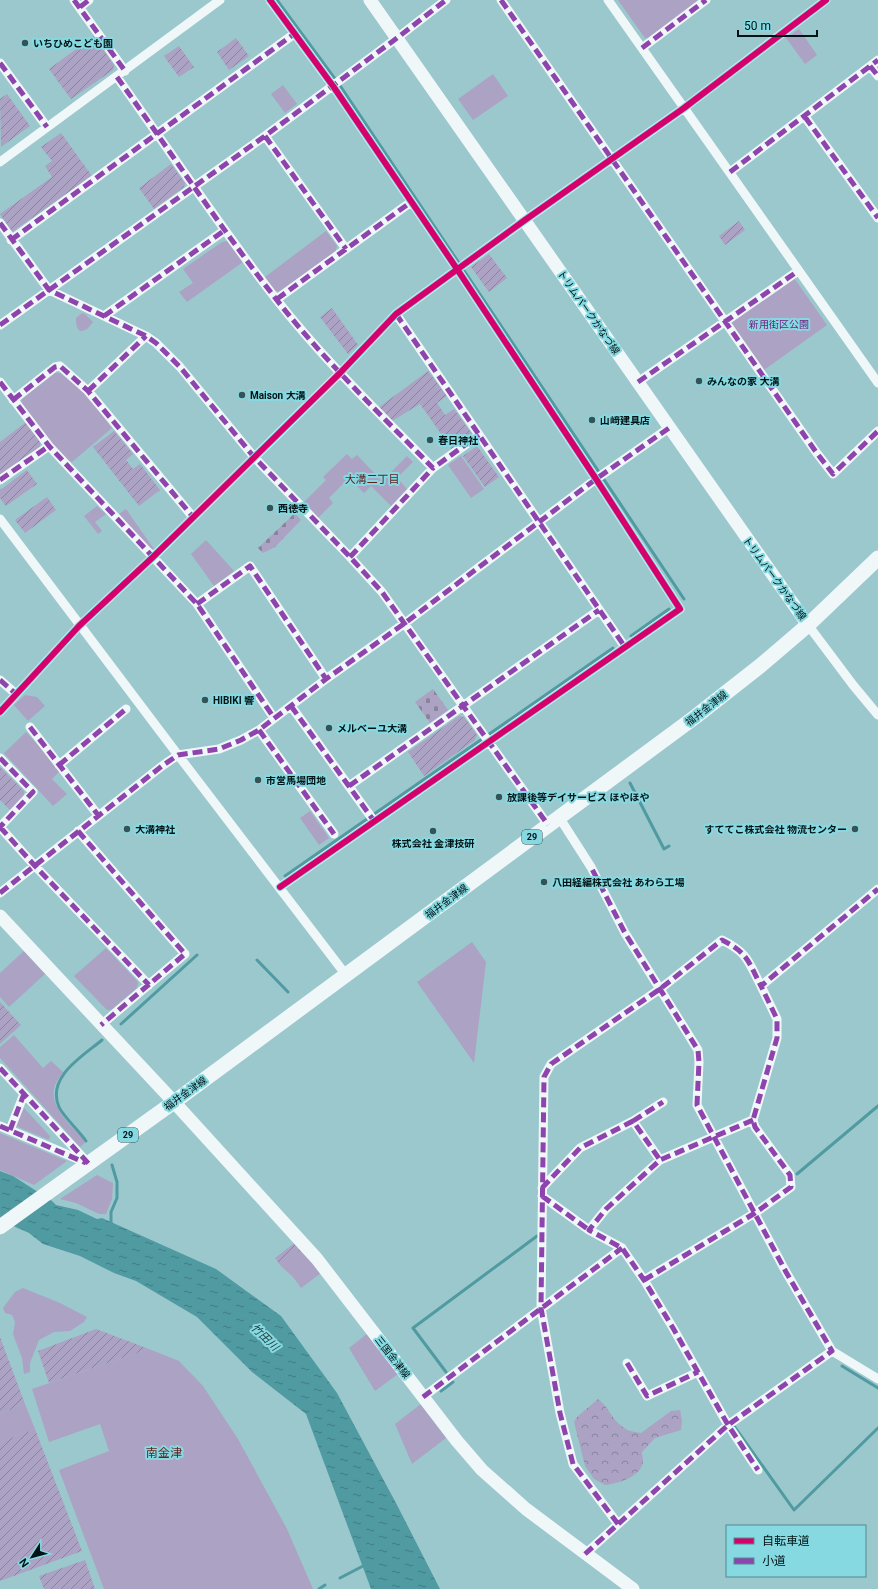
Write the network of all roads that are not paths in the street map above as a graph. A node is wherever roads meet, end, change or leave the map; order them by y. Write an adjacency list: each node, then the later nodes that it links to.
1 (89, 0): 10 (street)
2 (220, 0): 17 (street)
3 (270, 0): 11 (street)
4 (370, 0): 12 (main road, トリムパークかなづ線)
5 (446, 0): 12 (street)
6 (501, 0): 25 (street)
7 (608, 0): 13 (street)
8 (706, 0): 13 (street)
9 (826, 0): 20 (street)
10 (77, 4): 17 (street)
11 (294, 34): 19 (street); 23 (street)
12 (397, 38): 19 (street); 31 (main road, トリムパークかなづ線)
13 (642, 48): 20 (street)
14 (878, 60): 16 (street)
15 (0, 63): 22 (street)
16 (870, 66): 18 (street); 21 (street)
17 (121, 74): 22 (street); 23 (street)
18 (878, 76)
19 (333, 86): 24 (street); 29 (street)
20 (684, 108): 25 (street); 27 (street)
21 (805, 116): 27 (street); 30 (street)
22 (47, 127): 26 (street)
23 (157, 134): 28 (street); 34 (street)
24 (265, 136): 28 (street); 35 (street)
25 (613, 159): 31 (street); 42 (street)
26 (0, 162)
27 (730, 172): 37 (street)
28 (194, 186): 33 (street); 38 (street)
29 (411, 202): 35 (street); 36 (street)
30 (878, 218)
31 (525, 220): 36 (street); 47 (main road, トリムパークかなづ線)
32 (0, 223): 34 (street)
33 (225, 230): 39 (street); 41 (street)
34 (11, 240): 38 (street)
35 (346, 249): 39 (street)
36 (457, 270): 40 (street); 57 (street)
37 (798, 271): 42 (street); 48 (street)
38 (49, 290): 41 (street); 43 (street)
39 (277, 299): 45 (street)
40 (396, 314): 45 (street); 53 (street)
41 (104, 316): 44 (street)
42 (726, 322): 47 (street); 52 (street)
43 (0, 325)
44 (146, 336): 49 (street); 55 (street)
45 (340, 373): 55 (street); 56 (street)
46 (0, 382): 50 (street)
47 (638, 382): 51 (main road, トリムパークかなづ線)
48 (878, 384)
49 (88, 391): 50 (street); 59 (street)
50 (13, 400): 54 (street)
51 (670, 428): 57 (street); 68 (main road, トリムパークかなづ線)
52 (878, 431)
53 (479, 435): 56 (street); 61 (street)
54 (49, 446): 58 (street); 62 (street)
55 (254, 457): 59 (street); 63 (street)
56 (433, 468): 63 (street)
57 (596, 479): 61 (street); 70 (street)
58 (0, 480)
59 (193, 518): 62 (street)
60 (0, 519): 69 (street)
61 (539, 521): 66 (street); 67 (street)
62 (153, 557): 65 (street); 69 (street)
63 (350, 557): 67 (street)
64 (878, 558): 68 (main road, 福井金津線 / 29)
65 (197, 604): 71 (street); 79 (street)
66 (599, 610): 70 (street); 74 (street)
67 (405, 624): 71 (street); 74 (street)
68 (808, 625): 78 (street); 89 (main road, 福井金津線 / 29)
69 (79, 626): 73 (street); 83 (street)
70 (625, 647): 82 (street)
71 (326, 679): 75 (street)
72 (0, 680): 73 (street)
73 (16, 694): 77 (street)
74 (462, 705): 82 (street); 86 (street)
75 (291, 706): 79 (street); 86 (street)
76 (126, 709): 85 (street)
77 (0, 712)
78 (878, 715)
79 (274, 718): 81 (street)
80 (30, 727): 85 (street)
81 (259, 730): 83 (street); 92 (street)
82 (489, 742): 88 (street); 89 (street)
83 (178, 755): 87 (street); 94 (street)
84 (0, 758): 90 (street)
85 (59, 765): 87 (street)
86 (349, 786): 88 (street)
87 (98, 815): 91 (street)
88 (374, 821): 94 (street)
89 (553, 821): 98 (main road, 福井金津線 / 29); 101 (street)
90 (0, 827): 93 (street)
91 (78, 831): 93 (street); 99 (street)
92 (334, 834)
93 (35, 866): 96 (street); 99 (street)
94 (280, 887): 98 (street)
95 (878, 889): 100 (street)
96 (0, 893)
97 (0, 916): 102 (main road, 三国金津線)
98 (346, 975): 105 (main road, 福井金津線 / 29)
99 (149, 985): 102 (street)
100 (761, 986): 101 (street); 107 (street)
101 (660, 989): 111 (street); 114 (street)
102 (101, 1025): 105 (main road, 三国金津線)
103 (0, 1068): 104 (street)
104 (24, 1094): 110 (street); 113 (street)
105 (174, 1102): 113 (main road, 福井金津線 / 29); 125 (main road, 三国金津線)
106 (663, 1102): 108 (street)
107 (753, 1120): 111 (street); 115 (street)
108 (633, 1121): 112 (street); 114 (street)
109 (0, 1126): 110 (street)
110 (10, 1130): 113 (street)
111 (714, 1138): 112 (street); 115 (street)
112 (660, 1160): 117 (street)
113 (86, 1165): 116 (main road, 福井金津線 / 29)
114 (542, 1192): 117 (street); 120 (street)
115 (755, 1213): 119 (street); 121 (street)
116 (0, 1227)
117 (589, 1230): 118 (street)
118 (622, 1248): 119 (street); 120 (street)
119 (644, 1280): 123 (street)
120 (541, 1308): 125 (street); 128 (street)
121 (832, 1351): 124 (street); 126 (street)
122 (627, 1363): 123 (street)
123 (698, 1372): 126 (street)
124 (878, 1379)
125 (423, 1397): 129 (main road, 三国金津線)
126 (728, 1425): 127 (street); 128 (street)
127 (758, 1470)
128 (618, 1524): 129 (street)
129 (585, 1554): 130 (main road, 三国金津線)
130 (633, 1589)

